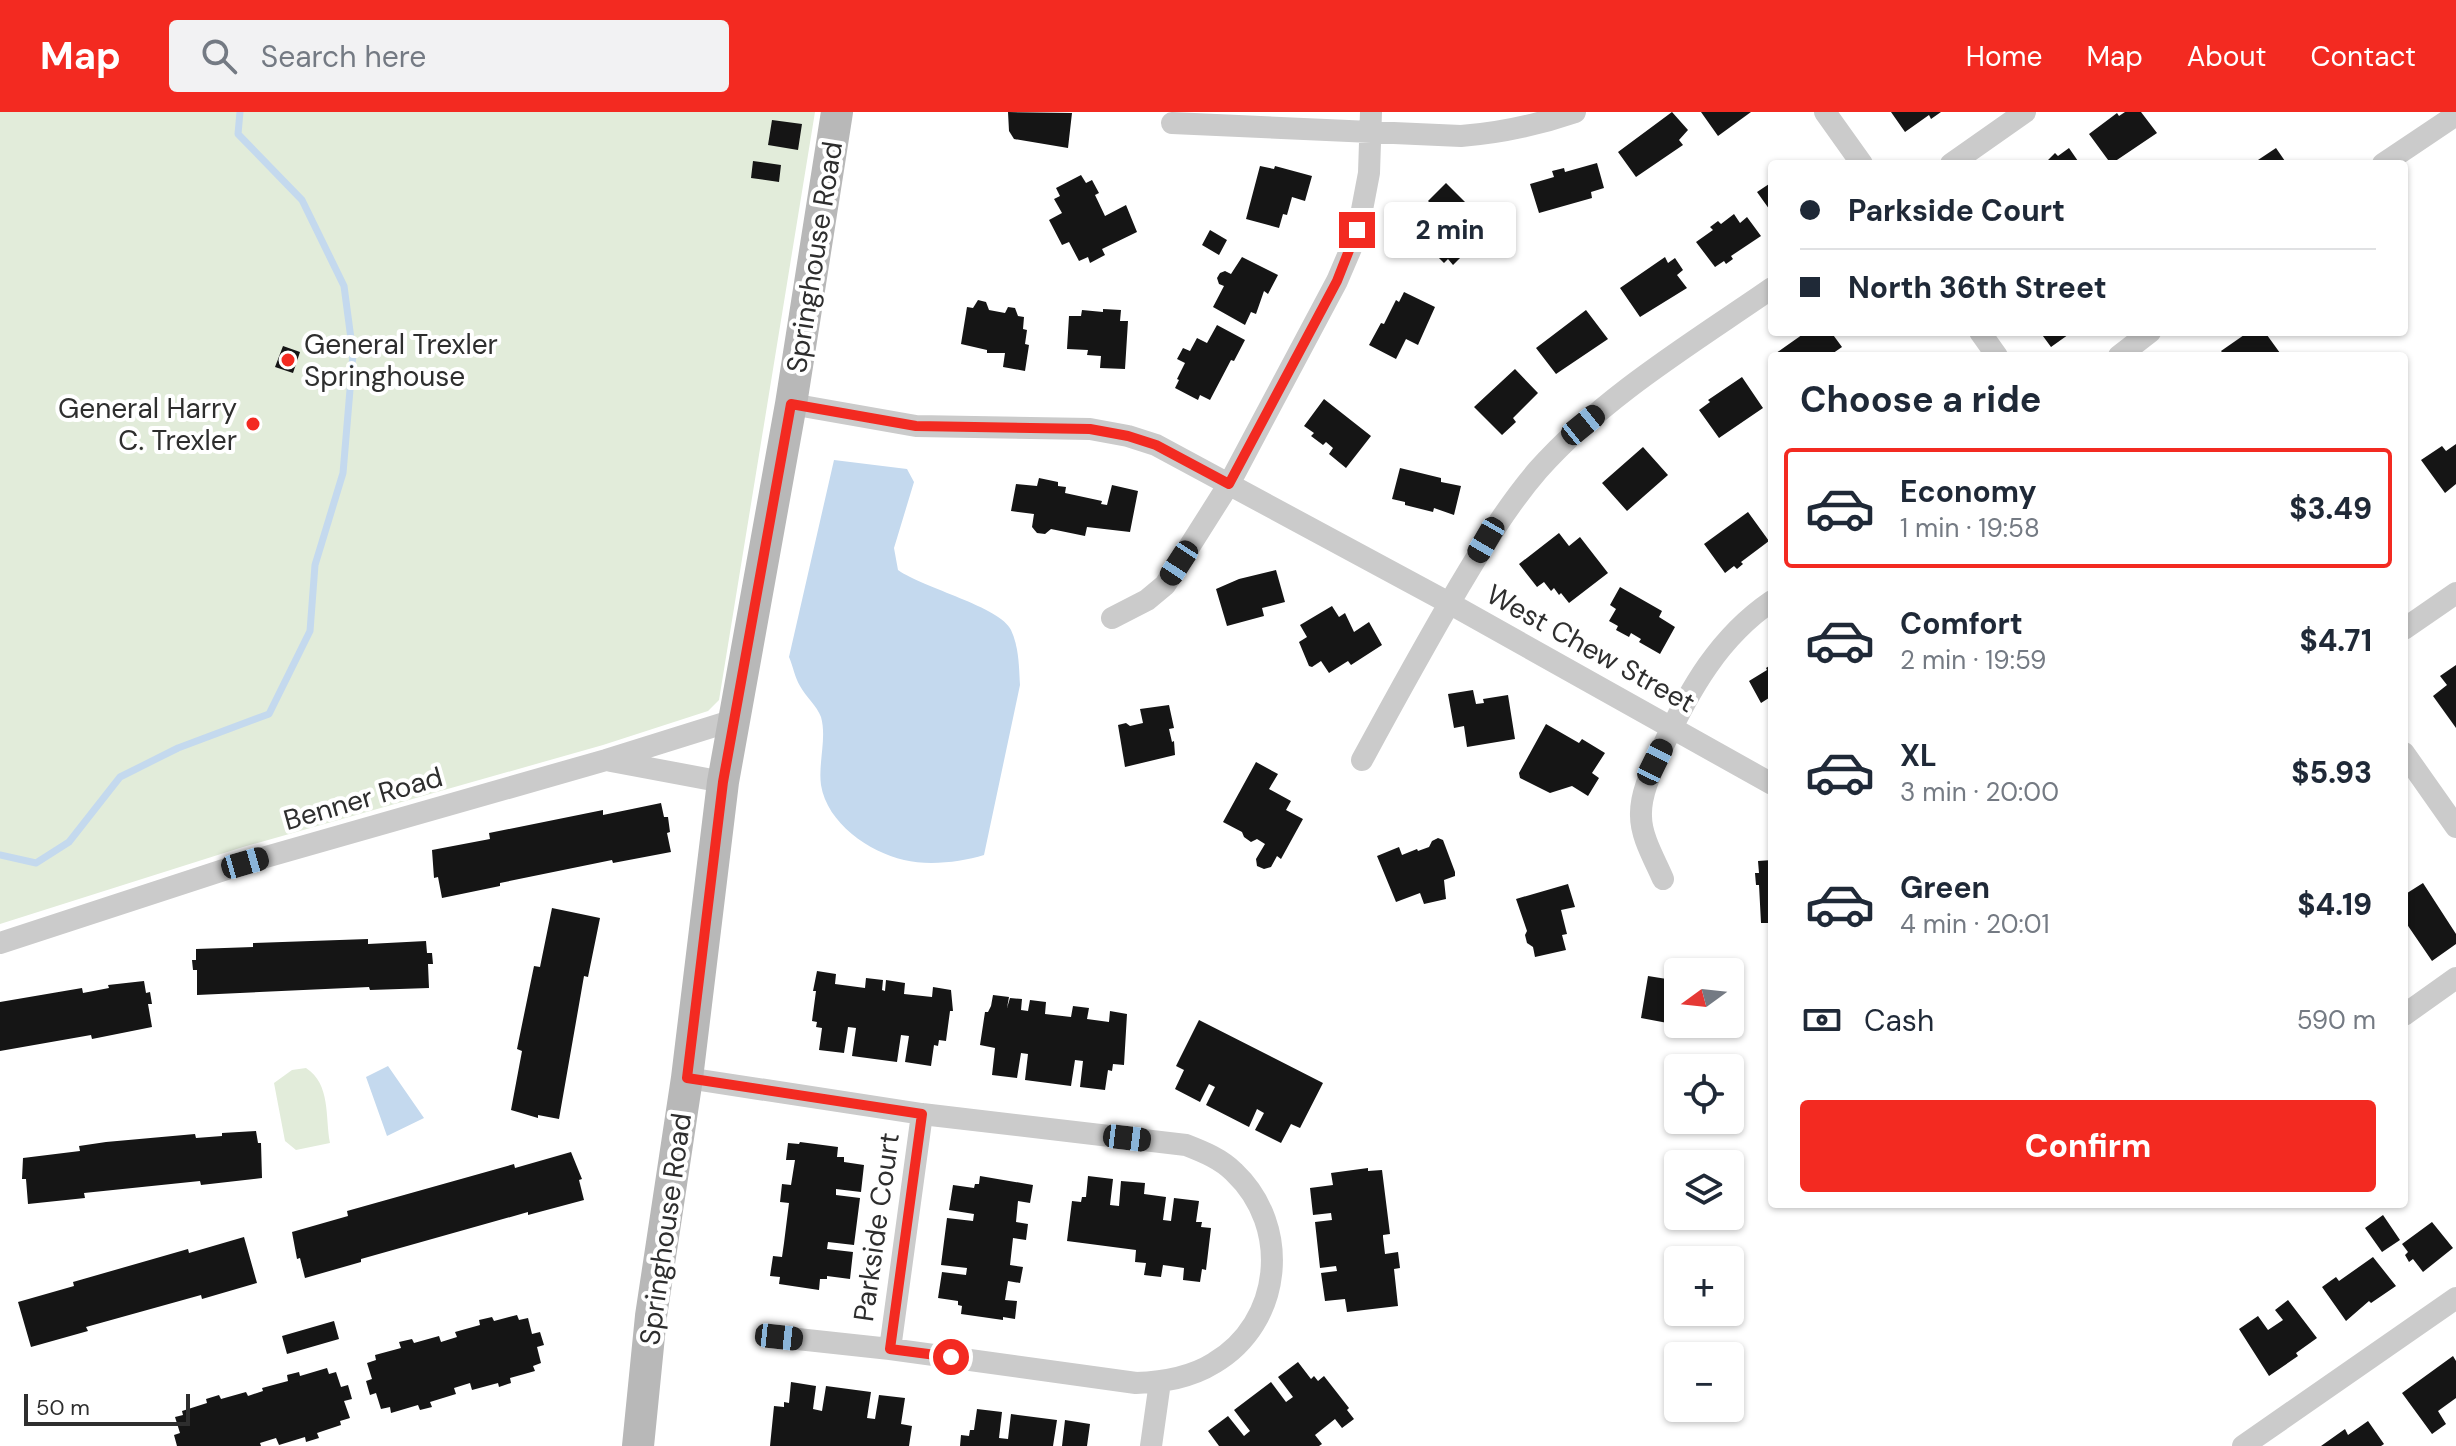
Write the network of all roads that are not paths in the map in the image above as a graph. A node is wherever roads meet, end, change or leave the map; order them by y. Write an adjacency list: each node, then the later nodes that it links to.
1 (837, 112): 14 (street, Springhouse Road)
2 (1575, 112): 6 (street)
3 (1825, 112): 8 (street)
4 (2025, 112): 9 (street)
5 (2456, 115): 10 (street)
6 (1371, 121): 7 (street); 15 (street)
7 (1172, 123)
8 (1859, 160)
9 (1957, 160)
10 (2389, 160)
11 (1768, 291): 17 (street)
12 (2145, 336): 13 (street)
13 (2124, 352)
14 (791, 404): 15 (street, West Chew Street); 21 (street, Springhouse Road)
15 (1229, 484): 17 (street, West Chew Street); 19 (street)
16 (2456, 593): 20 (street)
17 (1449, 603): 22 (street, West Chew Street); 25 (street)
18 (1768, 604): 22 (street)
19 (1112, 618)
20 (2408, 626)
21 (734, 720): 24 (street, Benner Road); 26 (street, Springhouse Road)
22 (1671, 728): 27 (street, West Chew Street); 29 (street)
23 (2408, 759): 28 (street)
24 (606, 760): 26 (street, Benner Road); 30 (street, Benner Road)
25 (1362, 760)
26 (723, 782): 33 (street, Springhouse Road)
27 (1768, 782)
28 (2456, 827)
29 (1663, 879)
30 (0, 943)
31 (2456, 978): 32 (street)
32 (2408, 1012)
33 (687, 1078): 34 (street, Parkside Court); 39 (street, Springhouse Road)
34 (922, 1114): 37 (street, Parkside Court); 38 (street, Parkside Court)
35 (2456, 1298): 41 (street)
36 (779, 1337): 37 (street, Parkside Court)
37 (890, 1349): 38 (street, Parkside Court)
38 (1160, 1382): 40 (street)
39 (638, 1446)
40 (1151, 1446)
41 (2243, 1446)

